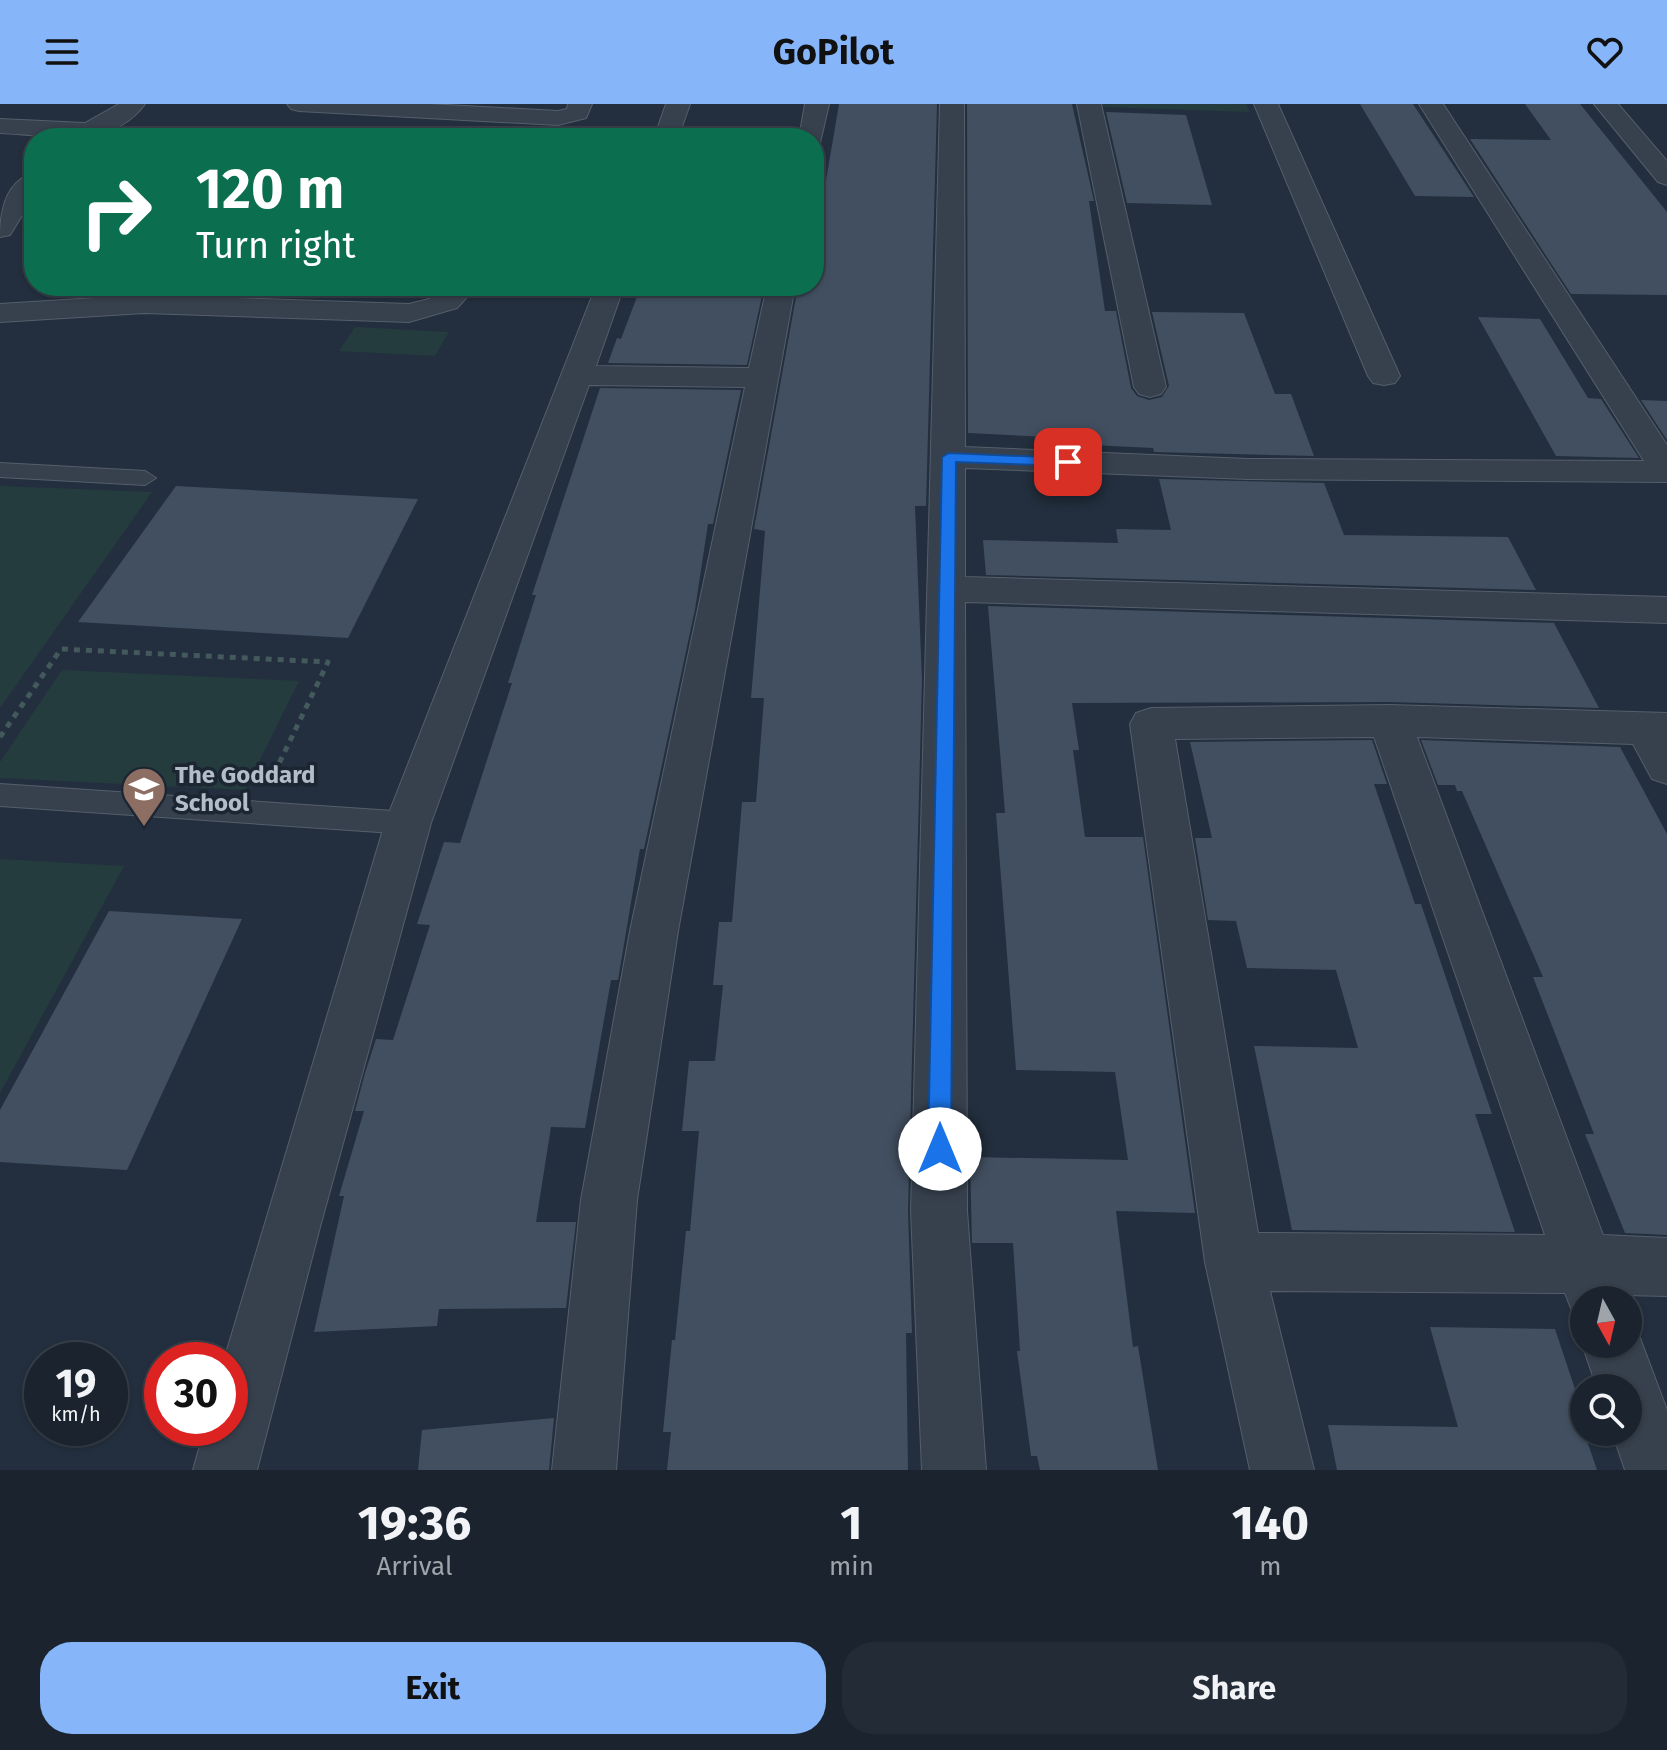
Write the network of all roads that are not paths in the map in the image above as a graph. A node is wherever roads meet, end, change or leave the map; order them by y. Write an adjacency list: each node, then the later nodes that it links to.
1 (31, 104): 17 (street)
2 (133, 104): 13 (street)
3 (299, 104): 12 (street)
4 (580, 104): 12 (street)
5 (678, 104): 14 (street)
6 (817, 104): 15 (street)
7 (952, 104): 29 (street)
8 (1089, 104): 28 (street)
9 (1266, 104): 26 (street)
10 (1431, 104): 31 (street)
11 (1606, 104): 18 (street)
12 (445, 108)
13 (93, 128)
14 (670, 128)
15 (813, 128)
16 (24, 131): 17 (street)
17 (1, 132)
18 (1667, 177)
19 (24, 191): 20 (street)
20 (0, 229)
21 (454, 296): 24 (street)
22 (606, 296): 25 (street)
23 (779, 296): 27 (street)
24 (0, 313)
25 (576, 375): 27 (street); 39 (street)
26 (1384, 376)
27 (763, 378): 45 (street)
28 (1150, 387)
29 (949, 457): 31 (street); 33 (street)
30 (0, 470): 32 (lane)
31 (1667, 472)
32 (145, 478)
33 (946, 589): 34 (street); 46 (street)
34 (1667, 610)
35 (1390, 721): 36 (street); 40 (street); 42 (street)
36 (1656, 729): 37 (street)
37 (1667, 767)
38 (0, 795): 39 (lane)
39 (408, 823): 44 (street)
40 (1234, 1262): 42 (street); 47 (street)
41 (1667, 1267): 42 (street)
42 (1590, 1282)
43 (1617, 1358): 48 (street)
44 (225, 1470)
45 (584, 1470)
46 (954, 1470)
47 (1282, 1470)
48 (1657, 1470)

